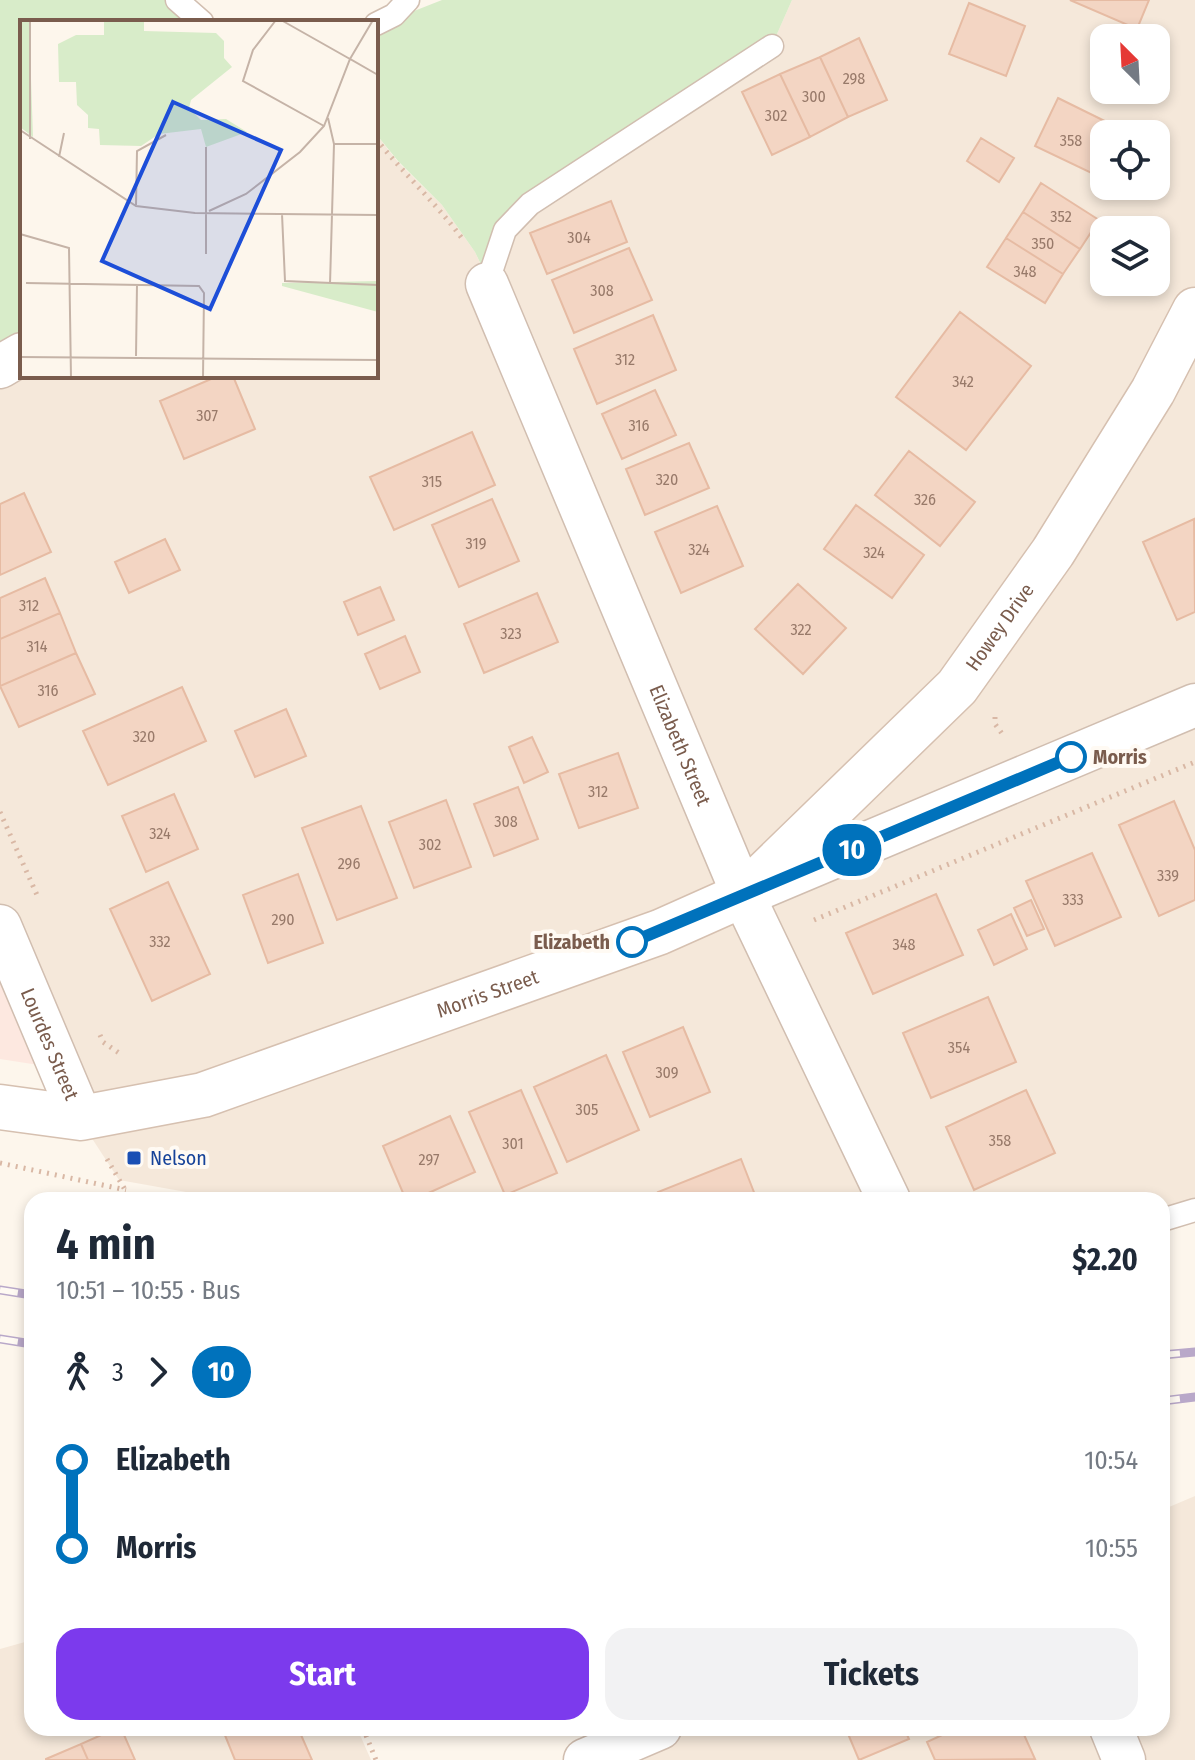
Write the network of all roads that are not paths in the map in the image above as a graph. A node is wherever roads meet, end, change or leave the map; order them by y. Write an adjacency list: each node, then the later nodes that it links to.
1 (177, 0): 3 (lane)
2 (408, 0): 4 (lane)
3 (200, 20)
4 (378, 23)
5 (772, 46): 6 (lane)
6 (487, 284): 11 (street, Elizabeth Street)
7 (1195, 310): 11 (street, Howey Drive)
8 (20, 355): 9 (street)
9 (0, 367)
10 (1195, 705): 11 (street, Morris Street)
11 (743, 895): 14 (street, Morris Street); 15 (street, Elizabeth Street)
12 (0, 926): 14 (street, Lourdes Street)
13 (0, 1107): 14 (street, Morris Street)
14 (81, 1118)
15 (885, 1192)
16 (1195, 1210): 17 (lane)
17 (1170, 1218)
18 (641, 1736): 20 (street)
19 (1114, 1736): 21 (street)
20 (585, 1760)
21 (1124, 1760)

